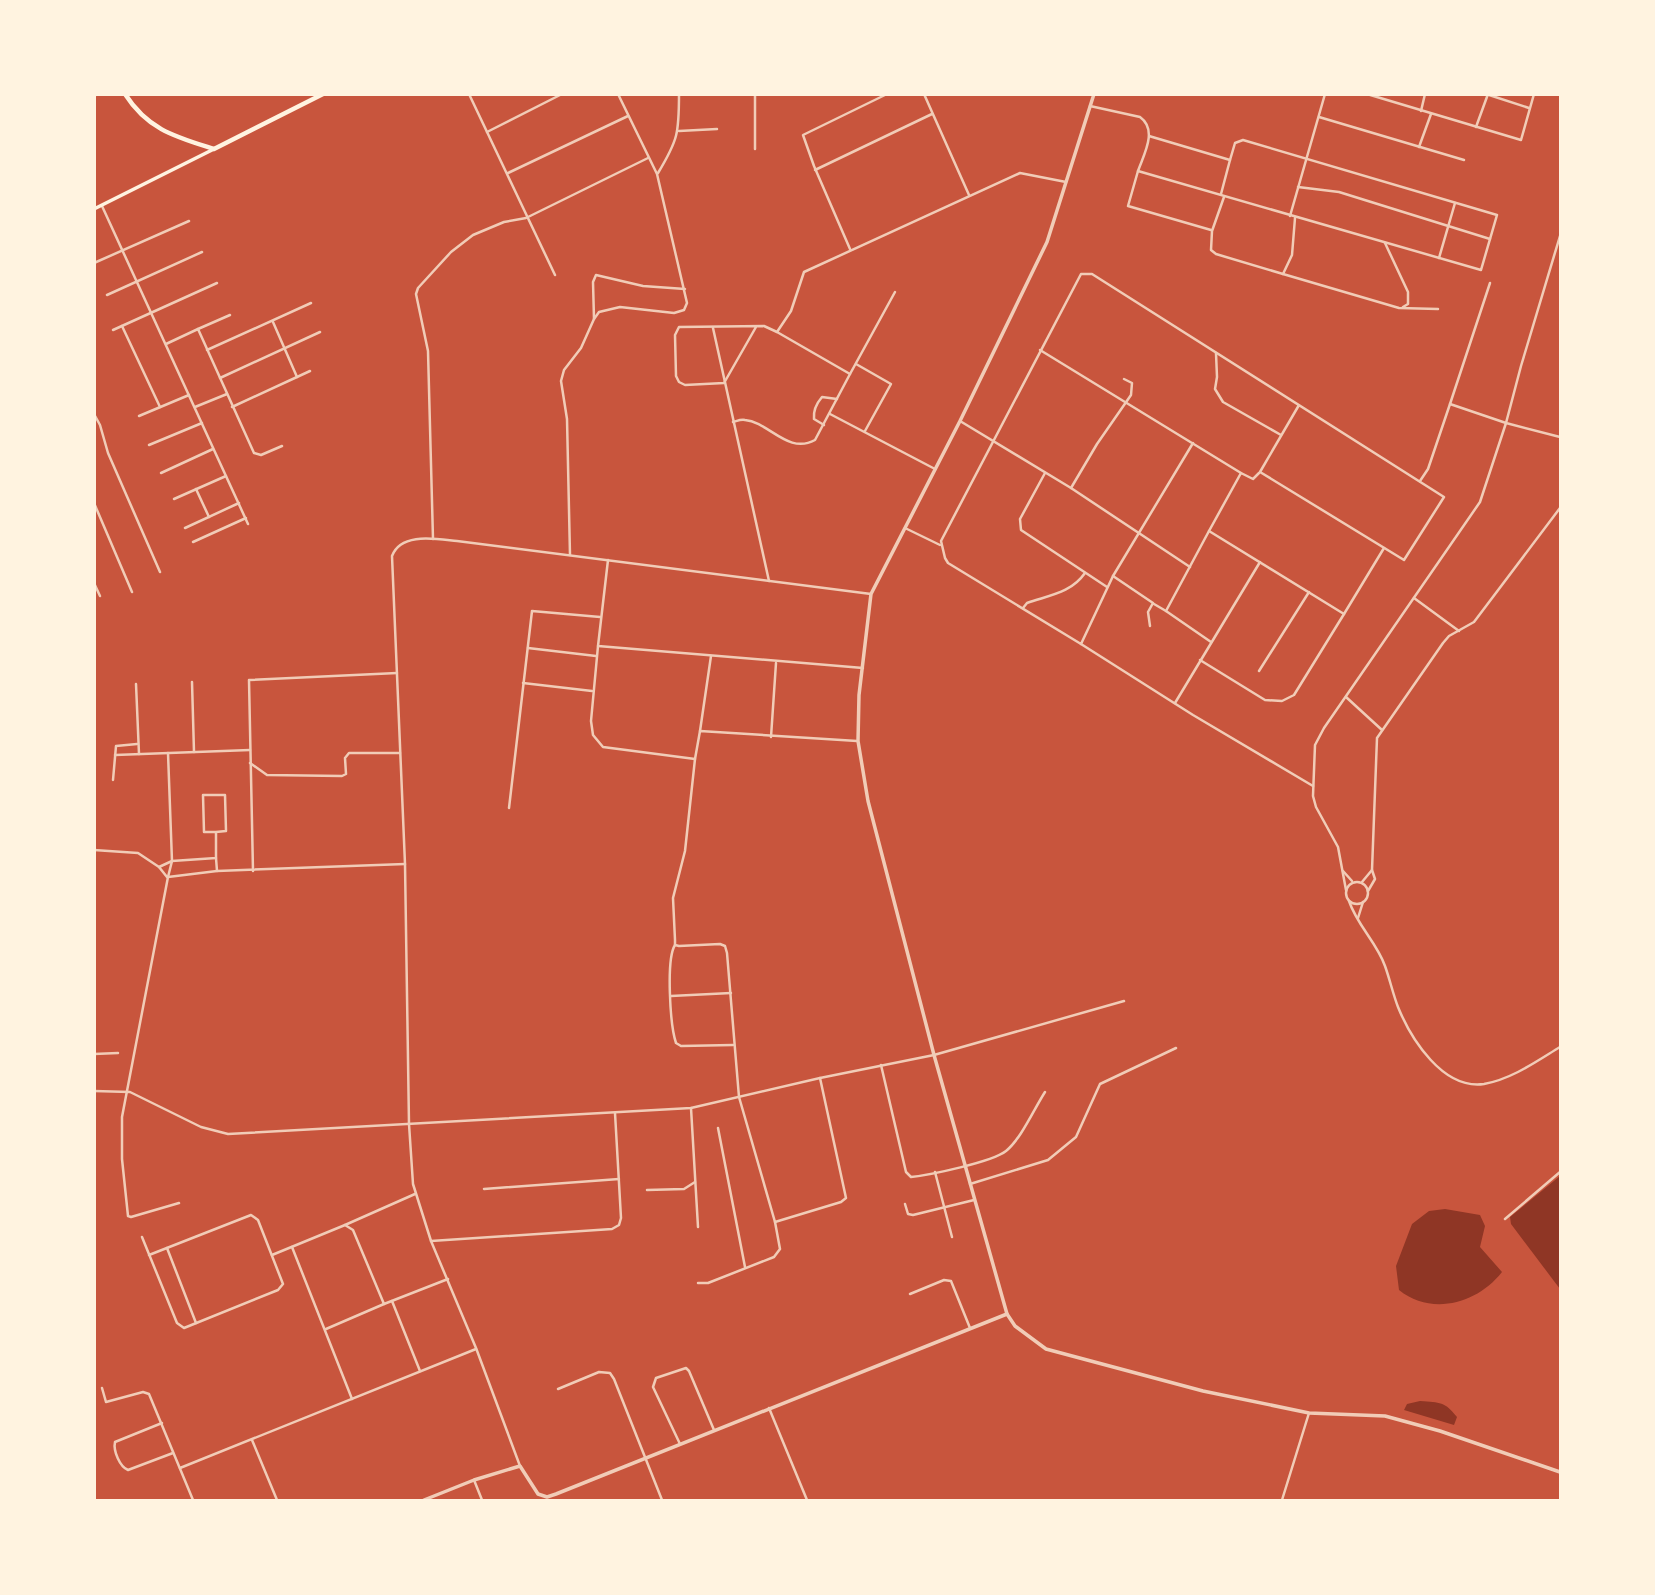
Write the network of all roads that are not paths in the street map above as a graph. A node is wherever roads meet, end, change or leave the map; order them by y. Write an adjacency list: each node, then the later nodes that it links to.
1 (125, 94): 29 (main road)
2 (323, 94): 29 (main road)
3 (469, 94): 26 (street)
4 (562, 94): 26 (street)
5 (618, 94): 21 (street)
6 (678, 94): 25 (street)
7 (755, 94): 30 (street)
8 (887, 94): 35 (street)
9 (924, 94): 19 (street)
10 (1094, 94): 16 (street)
11 (1325, 94): 22 (street)
12 (1367, 94): 18 (street)
13 (1425, 94): 18 (street)
14 (1534, 94): 17 (street)
15 (1488, 95): 17 (street); 23 (street)
16 (1090, 106): 27 (street); 39 (street)
17 (1530, 108): 23 (street)
18 (1421, 111): 20 (street)
19 (932, 114): 35 (street); 41 (street)
20 (1431, 114): 23 (street); 28 (street)
21 (628, 116): 31 (street); 37 (street)
22 (1319, 117): 28 (street); 33 (street)
23 (1476, 127)
24 (717, 130): 25 (street)
25 (679, 131): 38 (street)
26 (487, 132): 37 (street)
27 (1149, 136): 32 (street); 36 (street)
28 (1419, 146): 34 (street)
29 (214, 149): 44 (main road)
30 (755, 149)
31 (648, 158): 38 (street); 47 (street)
32 (1230, 160): 33 (street); 42 (street)
33 (1306, 160): 40 (street); 43 (street)
34 (1464, 160)
35 (815, 170): 55 (street)
36 (1138, 171): 42 (street); 51 (street)
37 (507, 174): 47 (street)
38 (657, 174): 65 (street)
39 (1066, 182): 41 (street); 106 (street)
40 (1298, 187): 46 (street); 50 (street)
41 (969, 195): 55 (street)
42 (1222, 196): 46 (street); 51 (street)
43 (1455, 203): 50 (street); 53 (street)
44 (102, 205): 45 (main road); 56 (street)
45 (94, 209)
46 (1290, 216): 48 (street)
47 (526, 218): 61 (street); 139 (street)
48 (1294, 218): 54 (street); 60 (street)
49 (189, 221): 56 (street)
50 (1448, 227): 53 (street); 58 (street)
51 (1212, 231): 60 (street)
52 (1560, 236): 109 (street)
53 (1490, 239): 58 (street)
54 (1385, 243): 58 (street); 69 (street)
55 (850, 249): 81 (street)
56 (122, 251): 59 (street); 62 (street)
57 (202, 252): 62 (street)
58 (1439, 258)
59 (94, 263)
60 (1283, 274): 69 (street)
61 (555, 275)
62 (136, 281): 67 (street); 71 (street)
63 (217, 283): 71 (street)
64 (1490, 284): 98 (street)
65 (685, 289): 73 (street); 73 (street)
66 (895, 292): 87 (street)
67 (107, 295)
68 (311, 303): 74 (street)
69 (1399, 307): 70 (street)
70 (1438, 309)
71 (151, 313): 75 (street); 82 (street)
72 (230, 315): 78 (street)
73 (594, 318): 143 (street)
74 (273, 321): 83 (street); 84 (street)
75 (122, 326): 79 (street); 100 (street)
76 (756, 327): 77 (street); 81 (street); 93 (street)
77 (713, 328): 93 (street); 93 (street)
78 (198, 329): 82 (street); 84 (street)
79 (113, 330)
80 (320, 332): 83 (street)
81 (777, 332): 89 (street)
82 (166, 344): 95 (street)
83 (285, 348): 90 (street); 91 (street)
84 (207, 350): 91 (street)
85 (1040, 350): 86 (street); 97 (street); 114 (street)
86 (1216, 353): 99 (street); 112 (street)
87 (856, 363): 89 (street); 111 (street)
88 (310, 371): 90 (street)
89 (850, 374): 96 (street)
90 (297, 377): 102 (street)
91 (220, 378): 94 (street)
92 (1124, 379): 97 (street)
93 (724, 383): 107 (street)
94 (227, 394): 101 (street); 102 (street)
95 (189, 395): 100 (street); 101 (street)
96 (838, 399): 104 (street); 110 (street)
97 (1126, 402): 115 (street); 126 (street)
98 (1450, 404): 109 (street); 125 (street)
99 (1298, 405): 112 (street); 125 (street)
100 (160, 407): 105 (street)
101 (195, 407): 108 (street)
102 (232, 407): 117 (street)
103 (94, 414): 147 (street)
104 (830, 414): 110 (street); 111 (street)
105 (139, 416)
106 (960, 421): 114 (street); 119 (street)
107 (733, 422): 110 (street); 150 (street)
108 (202, 423): 116 (street); 118 (street)
109 (1506, 423): 113 (street); 157 (street)
110 (824, 425)
111 (865, 431): 119 (street)
112 (1281, 435): 121 (street)
113 (1560, 437)
114 (993, 441): 120 (street); 141 (street)
115 (1193, 443): 123 (street); 138 (street)
116 (149, 445)
117 (282, 446)
118 (213, 449): 122 (street); 124 (street)
119 (935, 469): 136 (street)
120 (1045, 472): 126 (street); 148 (street)
121 (1260, 472): 123 (street); 142 (street)
122 (161, 473)
123 (1241, 473): 137 (street)
124 (226, 476): 127 (street); 130 (street)
125 (1419, 482): 142 (street)
126 (1071, 488): 138 (street)
127 (196, 489): 128 (street); 132 (street)
128 (174, 499)
129 (94, 503): 153 (street)
130 (239, 503): 132 (street); 133 (street)
131 (1560, 508): 164 (street)
132 (209, 517): 135 (street)
133 (246, 518): 134 (street); 140 (street)
134 (248, 524)
135 (185, 528)
136 (905, 528): 141 (street); 155 (street)
137 (1209, 531): 145 (street); 146 (street)
138 (1139, 532): 146 (street); 149 (street)
139 (433, 539): 143 (street); 175 (street)
140 (193, 542)
141 (942, 546): 159 (street)
142 (1384, 548): 161 (street)
143 (570, 556): 144 (street)
144 (608, 560): 150 (street); 162 (street)
145 (1260, 562): 154 (street); 165 (street)
146 (1189, 567): 160 (street)
147 (160, 572)
148 (1085, 573): 152 (street); 159 (street)
149 (1113, 576): 152 (street); 158 (street)
150 (769, 581): 155 (street)
151 (94, 583): 156 (street)
152 (1107, 587): 166 (street)
153 (132, 592)
154 (1308, 592): 161 (street); 174 (street)
155 (871, 594): 173 (street)
156 (100, 596)
157 (1414, 598): 164 (street); 180 (street)
158 (1153, 603): 160 (street); 163 (street)
159 (1022, 608): 166 (street)
160 (1166, 611): 165 (street)
161 (1344, 614): 171 (street)
162 (600, 617): 167 (street); 168 (street)
163 (1150, 626)
164 (1459, 631): 182 (street)
165 (1211, 642): 171 (street)
166 (1081, 644): 181 (street)
167 (598, 646): 169 (street); 170 (street)
168 (528, 648): 169 (street); 177 (street)
169 (596, 656): 179 (street)
170 (711, 656): 172 (street); 183 (street)
171 (1200, 660): 181 (street)
172 (776, 662): 173 (street); 184 (street)
173 (863, 668): 185 (street)
174 (1259, 671)
175 (397, 673): 187 (street); 190 (street)
176 (192, 682): 189 (street)
177 (523, 683): 179 (street); 197 (street)
178 (135, 684): 186 (street)
179 (592, 691): 193 (street)
180 (1346, 697): 182 (street); 196 (street)
181 (1175, 704): 196 (street)
182 (1382, 730): 204 (street)
183 (700, 731): 184 (street); 193 (street)
184 (771, 737): 185 (street)
185 (858, 741): 225 (street)
186 (138, 744): 191 (street); 192 (street)
187 (250, 750): 189 (street); 194 (street)
188 (168, 752): 189 (street); 191 (street); 201 (street)
189 (194, 752)
190 (400, 753): 194 (street); 202 (street)
191 (139, 754): 192 (street)
192 (115, 755): 195 (street)
193 (695, 759): 216 (street)
194 (250, 763): 206 (street)
195 (113, 780)
196 (1313, 786): 207 (street)
197 (509, 808)
198 (216, 832): 198 (street); 200 (street)
199 (94, 850): 203 (street)
200 (216, 858): 201 (street); 205 (street)
201 (172, 861): 203 (street); 208 (street)
202 (405, 864): 206 (street); 234 (street)
203 (159, 867): 208 (street)
204 (1372, 870): 210 (street); 212 (street)
205 (217, 871): 206 (street); 208 (street)
206 (253, 871)
207 (1343, 871): 209 (street); 211 (street)
208 (168, 877): 229 (street)
209 (1353, 882): 210 (street); 211 (street)
210 (1362, 883): 212 (street)
211 (1346, 891): 213 (street)
212 (1368, 891): 214 (street)
213 (1349, 901): 214 (street); 215 (street)
214 (1363, 902): 215 (street)
215 (1358, 918): 221 (street)
216 (676, 945): 217 (street); 218 (street)
217 (731, 993): 218 (street); 220 (street)
218 (671, 996): 220 (street)
219 (1124, 1000): 225 (street)
220 (733, 1045): 231 (street)
221 (1560, 1047)
222 (1176, 1048): 241 (street)
223 (118, 1053): 224 (street)
224 (94, 1054)
225 (934, 1055): 226 (street); 236 (street)
226 (881, 1065): 227 (street); 237 (street)
227 (820, 1077): 231 (street); 250 (street)
228 (94, 1091): 229 (street)
229 (126, 1091): 234 (street); 246 (street)
230 (1045, 1092): 236 (street)
231 (739, 1097): 232 (street); 250 (street)
232 (691, 1108): 233 (street); 240 (street)
233 (615, 1113): 234 (street); 239 (street)
234 (409, 1124): 244 (street)
235 (718, 1128): 260 (street)
236 (965, 1165): 237 (street); 241 (street)
237 (935, 1172): 248 (street)
238 (1560, 1172): 249 (street)
239 (618, 1179): 242 (street); 255 (street)
240 (695, 1182): 243 (street); 252 (street)
241 (970, 1184): 245 (street)
242 (484, 1189)
243 (647, 1190)
244 (415, 1194): 251 (street); 255 (street)
245 (974, 1200): 248 (street); 266 (street)
246 (179, 1203)
247 (905, 1204): 248 (street)
248 (944, 1208): 254 (street)
249 (1505, 1219)
250 (775, 1222): 260 (street)
251 (345, 1225): 256 (street); 265 (street)
252 (698, 1227)
253 (142, 1237): 258 (street)
254 (952, 1237)
255 (431, 1241): 261 (street)
256 (292, 1247): 259 (street); 269 (street)
257 (167, 1248): 258 (street); 259 (street); 267 (street)
258 (149, 1255): 267 (street)
259 (272, 1255): 267 (street)
260 (745, 1267): 262 (street)
261 (448, 1279): 264 (street); 270 (street)
262 (698, 1283)
263 (910, 1294): 268 (street)
264 (392, 1301): 265 (street); 271 (street)
265 (384, 1304): 269 (street)
266 (1007, 1314): 268 (street); 276 (street)
267 (197, 1323)
268 (970, 1328): 275 (street)
269 (325, 1330): 274 (street)
270 (476, 1349): 271 (street); 283 (street)
271 (420, 1371): 274 (street)
272 (103, 1388): 277 (street)
273 (558, 1389): 282 (street)
274 (352, 1399): 279 (street)
275 (769, 1408): 278 (street); 292 (street)
276 (1308, 1413): 285 (street); 293 (street)
277 (162, 1423): 281 (street); 281 (street)
278 (714, 1430): 280 (street); 280 (street)
279 (251, 1440): 284 (street); 288 (street)
280 (680, 1444): 282 (street)
281 (174, 1452): 284 (street)
282 (645, 1458): 283 (street); 291 (street)
283 (520, 1466): 286 (street)
284 (180, 1468): 287 (street)
285 (1560, 1472)
286 (474, 1480): 289 (street); 290 (street)
287 (193, 1500)
288 (277, 1500)
289 (424, 1500)
290 (482, 1500)
291 (662, 1500)
292 (807, 1500)
293 (1282, 1500)

